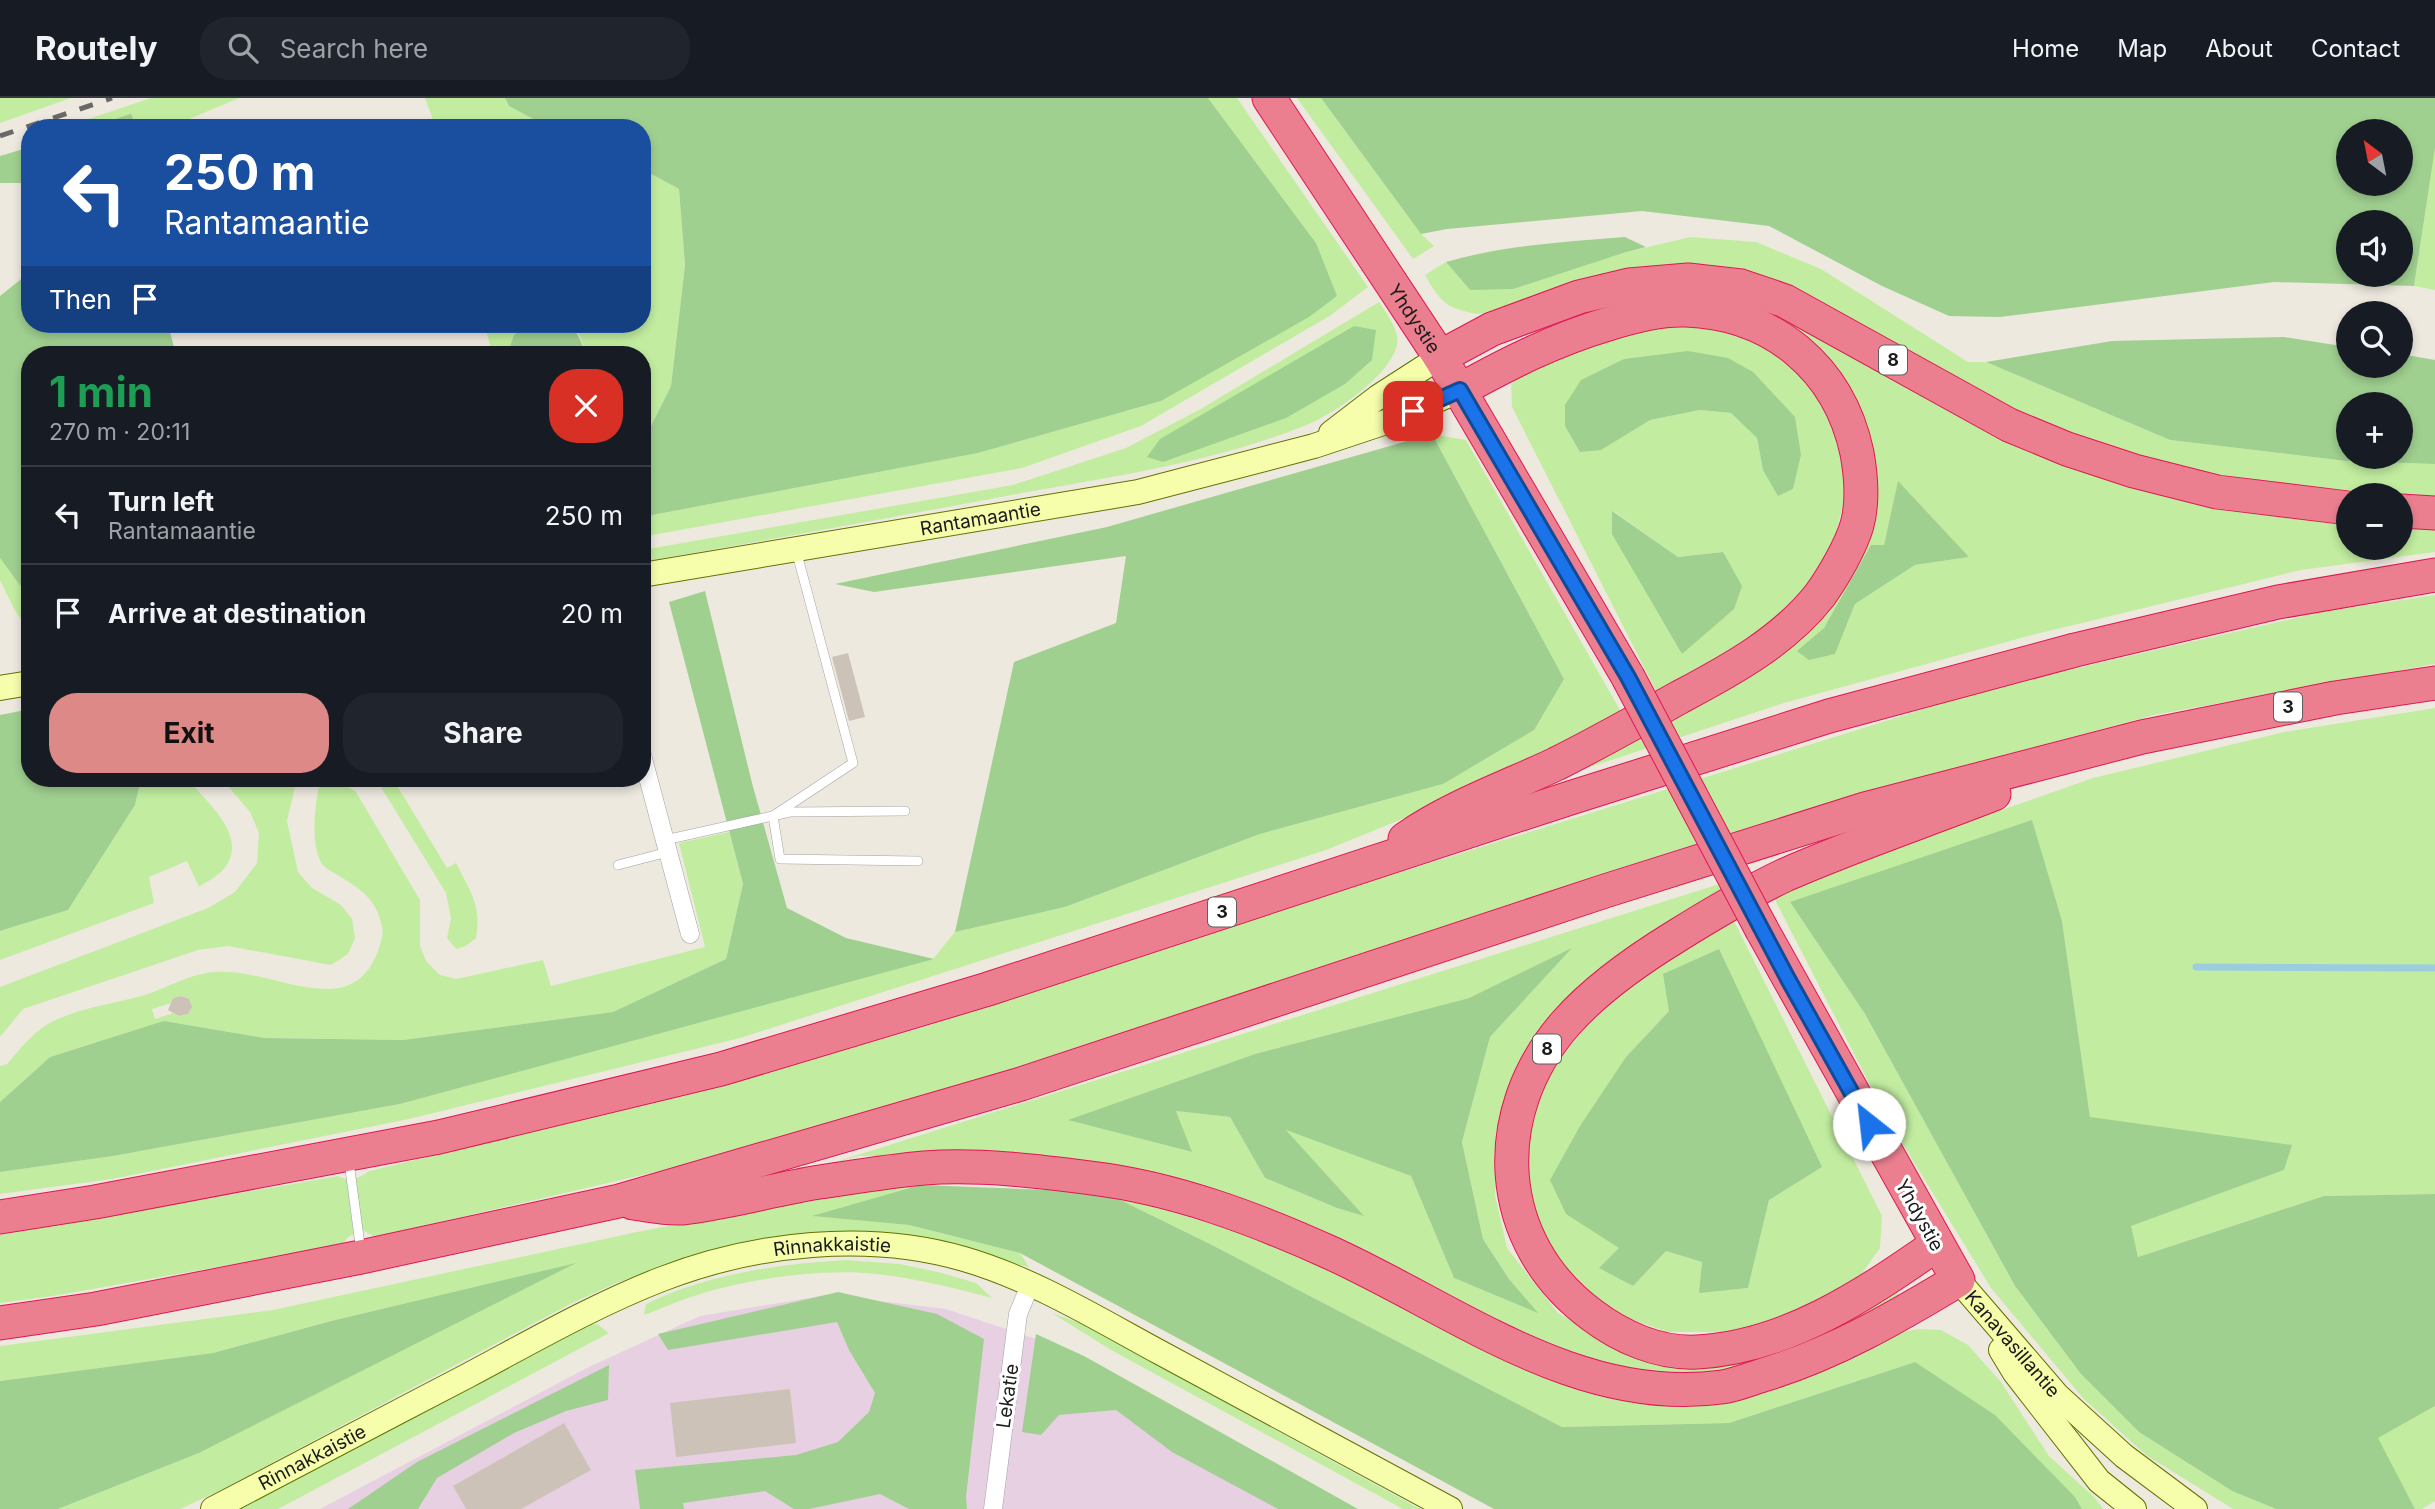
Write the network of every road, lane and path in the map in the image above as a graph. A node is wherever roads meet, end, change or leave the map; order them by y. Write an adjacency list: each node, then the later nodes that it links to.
1 (1269, 98): 2 (highway, Yhdystie)
2 (1440, 357): 3 (highway, Yhdystie); 4 (main road, Rantamaantie); 5 (highway, 8)
3 (1460, 390): 4 (main road, Rantamaantie); 20 (highway); 26 (highway, Yhdystie, bridge)
4 (1314, 446): 8 (main road, Rantamaantie)
5 (2336, 507)
6 (2413, 512): 7 (highway)
7 (2435, 513)
8 (796, 548): 9 (main road, Rantamaantie); 17 (lane)
9 (651, 573)
10 (2435, 575): 20 (highway, 3)
11 (2435, 683): 14 (highway, 3)
12 (21, 684): 13 (main road)
13 (1, 685)
14 (2142, 737): 24 (highway, 3); 26 (highway, 8)
15 (650, 787): 18 (street)
16 (905, 811): 17 (lane)
17 (773, 816): 18 (lane); 19 (lane)
18 (666, 846): 21 (lane); 22 (street)
19 (918, 861)
20 (1368, 864): 23 (highway, 3)
21 (618, 865)
22 (690, 934)
23 (348, 1154): 25 (highway, 3); 27 (lane)
24 (620, 1201): 27 (highway, 3); 28 (highway)
25 (0, 1217)
26 (1936, 1245): 28 (highway, Yhdystie)
27 (361, 1257): 30 (highway, 3)
28 (1958, 1280): 34 (main road, Kanavasillantie); 35 (main road, Kanavasillantie)
29 (1030, 1285): 31 (main road, Rinnakkaistie); 32 (street, Lekatie); 33 (main road, Rinnakkaistie)
30 (0, 1323)
31 (213, 1509)
32 (993, 1509)
33 (1450, 1509)
34 (2134, 1509)
35 (2195, 1509)

